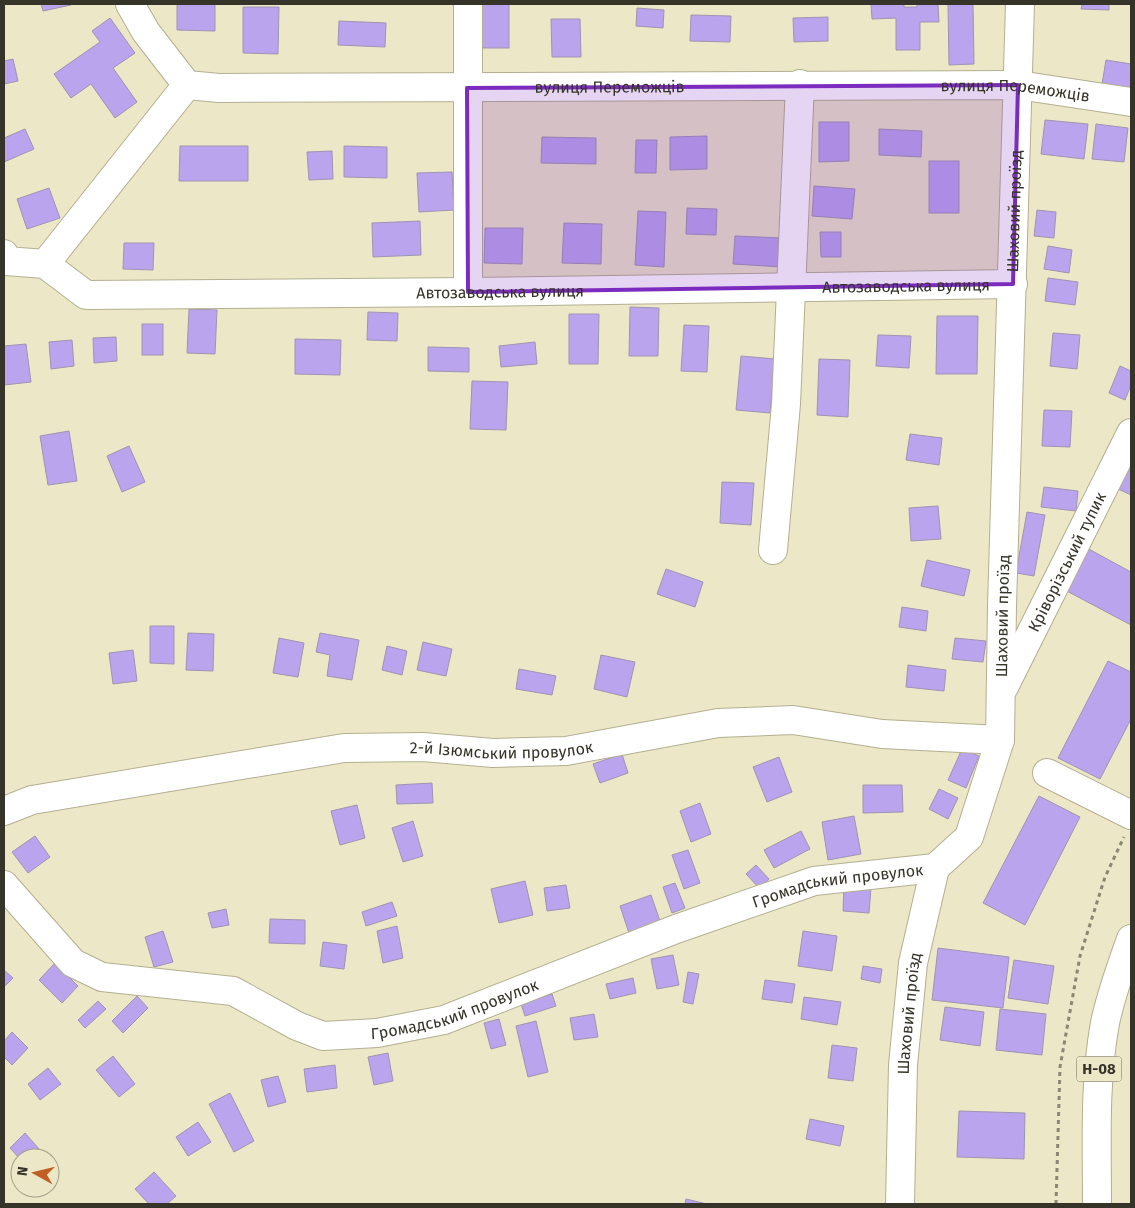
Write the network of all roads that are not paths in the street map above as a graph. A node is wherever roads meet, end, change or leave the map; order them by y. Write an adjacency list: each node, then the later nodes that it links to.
1 (130, 4): 6 (street)
2 (468, 4): 7 (street)
3 (1020, 4): 5 (street, Шаховий проїзд)
4 (800, 84): 5 (street, вулиця Переможців); 7 (street, вулиця Переможців); 12 (street)
5 (1018, 85): 8 (street, вулиця Переможців); 11 (street, Шаховий проїзд)
6 (187, 86): 7 (street, вулиця Переможців); 10 (street)
7 (467, 88): 13 (street)
8 (1131, 102)
9 (4, 259): 10 (street)
10 (45, 264): 13 (street, Автозаводська вулиця)
11 (1013, 284): 12 (street, Автозаводська вулиця); 16 (street, Шаховий проїзд)
12 (791, 287): 13 (street, Автозаводська вулиця); 15 (street)
13 (468, 292)
14 (1131, 433): 16 (street, Кріворізський тупик)
15 (773, 550)
16 (1002, 691): 17 (street, Шаховий проїзд)
17 (1000, 740): 19 (street, 2-й Ізюмський провулок); 21 (street, Шаховий проїзд)
18 (1048, 773): 20 (street)
19 (4, 811)
20 (1129, 822)
21 (935, 868): 22 (street, Громадський провулок); 24 (street, Шаховий проїзд)
22 (4, 885)
23 (1131, 939): 25 (street, Н-08)
24 (900, 1204)
25 (1097, 1204)

